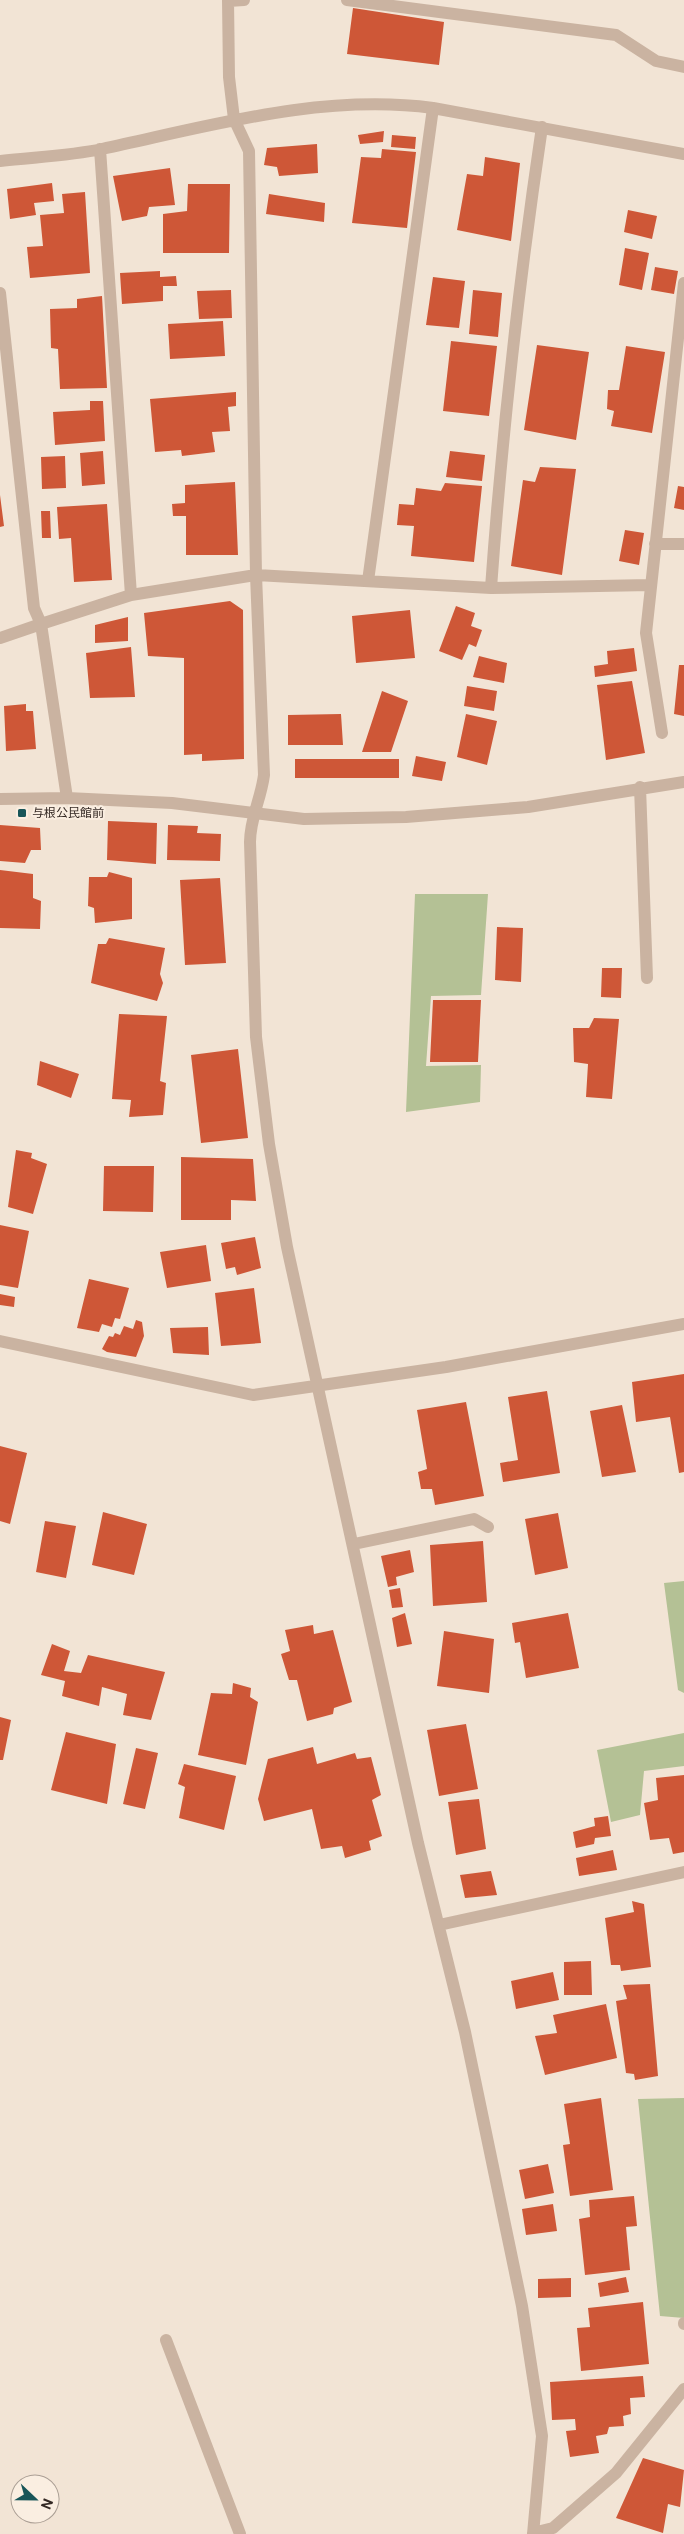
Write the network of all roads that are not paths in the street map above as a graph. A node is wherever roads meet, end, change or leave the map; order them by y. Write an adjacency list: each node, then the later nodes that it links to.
1 (244, 0): 3 (street)
2 (347, 0): 4 (street)
3 (228, 1): 6 (street)
4 (684, 67)
5 (433, 108): 6 (street); 7 (street); 16 (street)
6 (234, 119): 8 (street); 15 (street)
7 (542, 127): 9 (street); 18 (street)
8 (100, 149): 10 (street); 19 (street)
9 (684, 154)
10 (0, 161)
11 (684, 283): 13 (street)
12 (0, 293): 20 (street)
13 (655, 544): 14 (street); 17 (street)
14 (684, 544)
15 (256, 575): 16 (street); 19 (street); 27 (street)
16 (368, 581): 18 (street)
17 (650, 585): 18 (street); 22 (street)
18 (491, 588)
19 (131, 594): 20 (street)
20 (41, 624): 21 (street); 25 (street)
21 (0, 638)
22 (662, 733)
23 (684, 782): 24 (street)
24 (640, 788): 27 (street); 28 (street)
25 (67, 798): 26 (street); 27 (street)
26 (0, 799)
27 (253, 813): 31 (street)
28 (646, 978)
29 (684, 1324): 31 (street)
30 (0, 1341): 31 (street)
31 (319, 1385): 33 (street)
32 (488, 1527): 33 (street)
33 (354, 1544): 35 (street)
34 (684, 1872): 35 (street)
35 (439, 1925): 39 (street)
36 (166, 2340): 38 (street)
37 (684, 2389): 39 (street)
38 (240, 2534)
39 (533, 2534)

